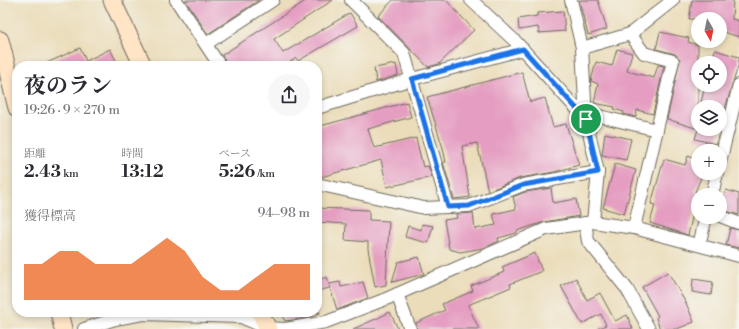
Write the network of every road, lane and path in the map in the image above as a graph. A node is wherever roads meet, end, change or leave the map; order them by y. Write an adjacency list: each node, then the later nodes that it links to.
1 (112, 0): 13 (main road)
2 (176, 0): 10 (street)
3 (273, 0): 10 (street)
4 (351, 0): 15 (street)
5 (471, 0): 12 (street)
6 (571, 0): 11 (street)
7 (673, 0): 8 (street)
8 (630, 34): 11 (street); 20 (street)
9 (0, 40): 17 (main road)
10 (206, 44): 14 (street)
11 (582, 48): 19 (street)
12 (523, 49): 15 (street); 19 (street)
13 (141, 61)
14 (217, 61)
15 (412, 79): 18 (street); 24 (street)
16 (739, 85): 21 (street)
17 (12, 88)
18 (322, 106)
19 (586, 119): 20 (street); 22 (street)
20 (657, 130): 29 (street)
21 (724, 144)
22 (598, 172): 24 (street); 26 (street)
23 (322, 185): 24 (street)
24 (448, 207)
25 (727, 219): 27 (street)
26 (589, 222): 29 (street); 32 (street); 41 (street)
27 (738, 223)
28 (704, 224): 30 (street)
29 (634, 228): 30 (street)
30 (699, 245): 31 (street)
31 (739, 256)
32 (397, 294): 39 (street); 40 (street)
33 (60, 317): 37 (main road)
34 (128, 317): 38 (street)
35 (241, 317): 39 (street)
36 (262, 317): 39 (main road)
37 (63, 329)
38 (84, 329)
39 (267, 329)
40 (410, 329)
41 (649, 329)

